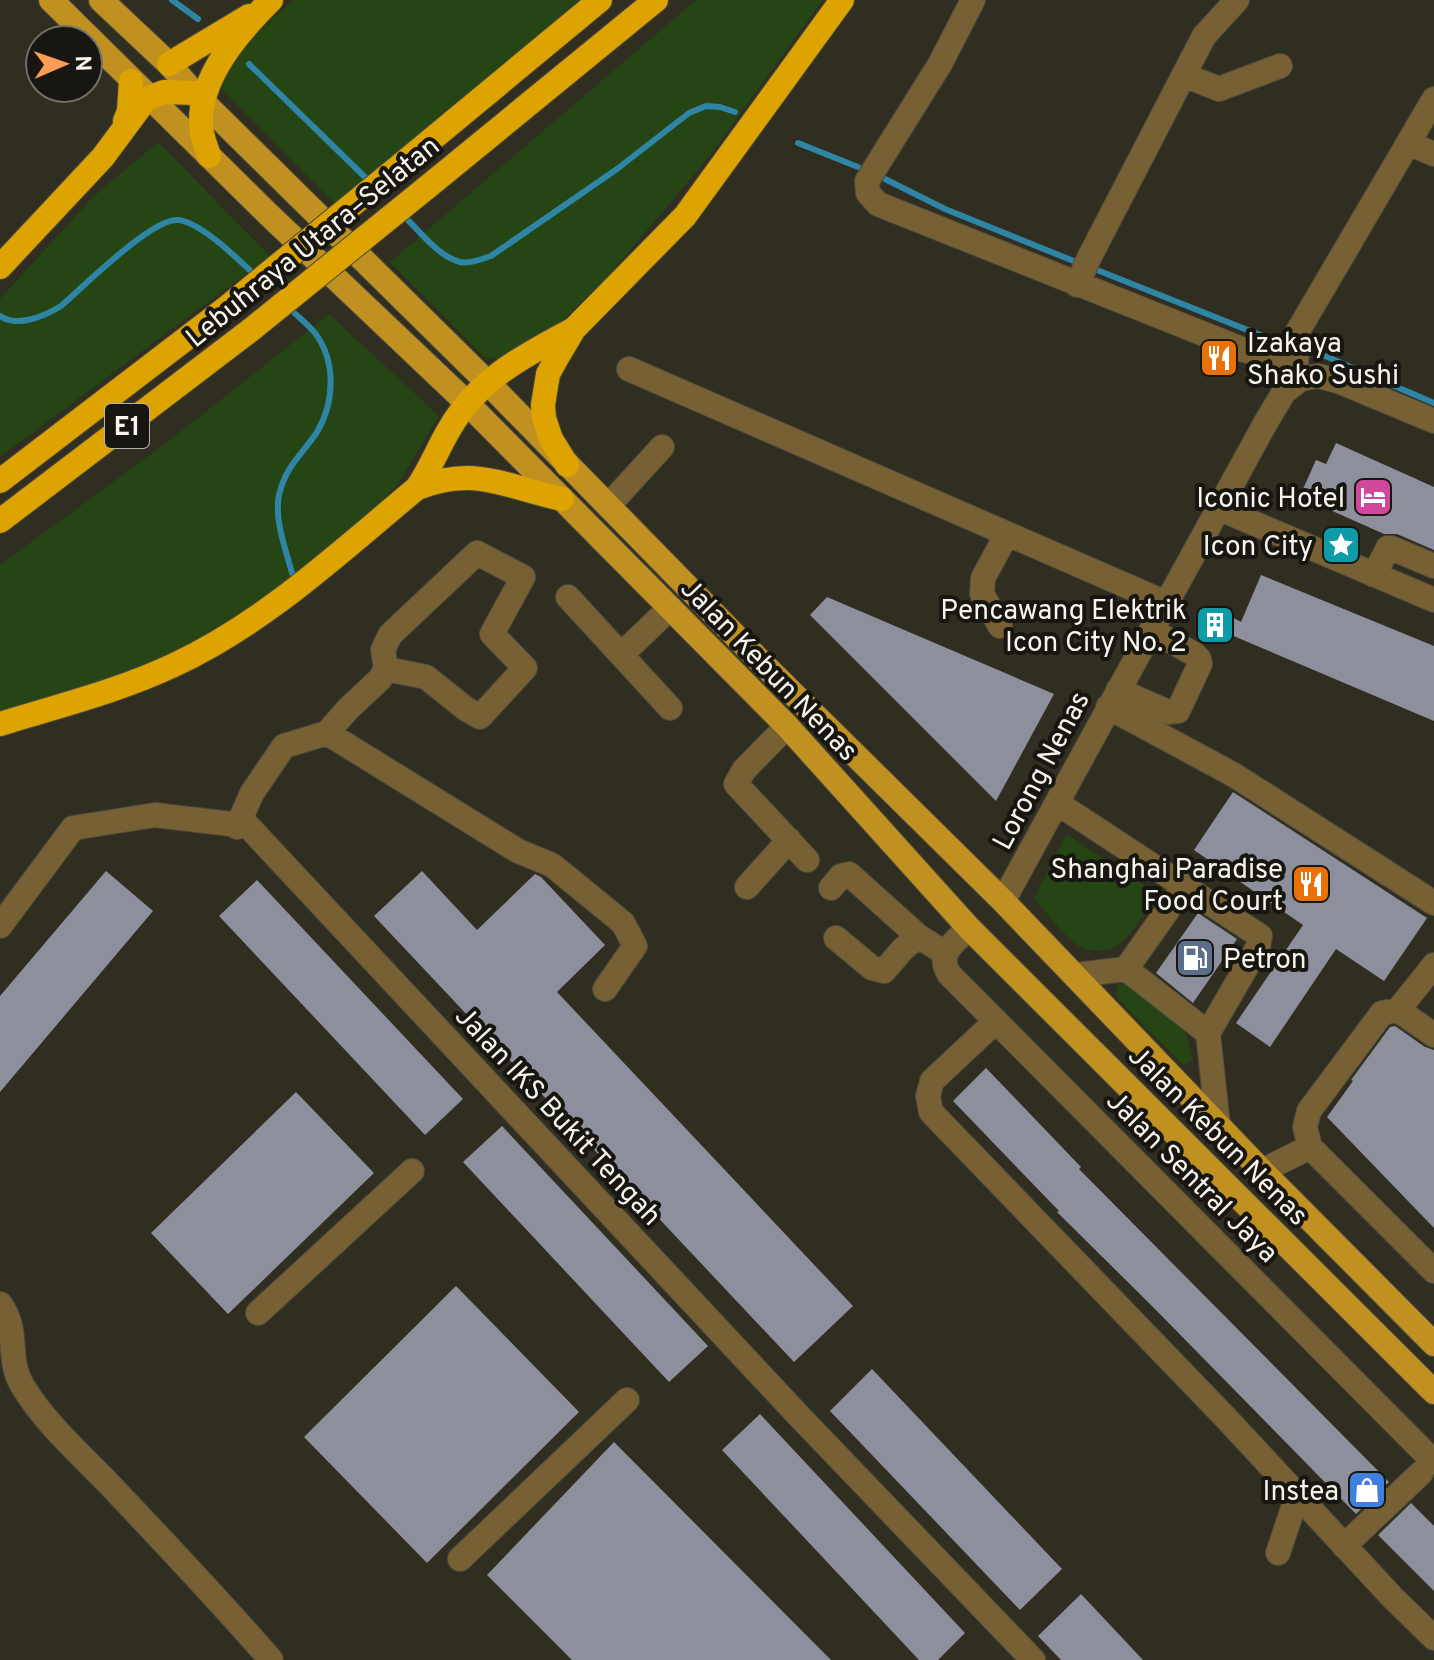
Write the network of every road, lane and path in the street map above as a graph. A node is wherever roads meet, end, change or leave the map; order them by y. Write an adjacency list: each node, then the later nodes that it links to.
1 (51, 0): 12 (main road, Jalan Kebun Nenas)
2 (101, 0): 9 (main road, Jalan Kebun Nenas)
3 (600, 0): 28 (highway, Lebuhraya Utara–Selatan / E1, bridge)
4 (656, 0): 33 (highway, Lebuhraya Utara–Selatan / E1, bridge)
5 (842, 0): 20 (highway)
6 (973, 0): 19 (street)
7 (1237, 0): 11 (street)
8 (268, 3): 9 (highway); 13 (highway)
9 (169, 64): 13 (main road, Jalan Kebun Nenas)
10 (1280, 66): 11 (street)
11 (1184, 75): 19 (street)
12 (140, 89): 13 (highway); 17 (main road, Jalan Kebun Nenas); 18 (highway)
13 (198, 97): 17 (highway); 23 (main road, Jalan Kebun Nenas)
14 (1434, 99): 15 (street, Lorong Nenas)
15 (1408, 143): 16 (street); 21 (street, Lorong Nenas)
16 (1434, 154)
17 (209, 156): 24 (main road, Jalan Kebun Nenas)
18 (0, 267)
19 (1082, 273): 21 (street)
20 (574, 329): 23 (highway); 27 (highway)
21 (1298, 357): 25 (street); 32 (street, Lorong Nenas)
22 (629, 369): 34 (street)
23 (487, 382): 24 (highway); 27 (main road, Jalan Kebun Nenas)
24 (467, 403): 29 (highway); 30 (main road, Jalan Kebun Nenas)
25 (1434, 421)
26 (662, 447): 31 (street)
27 (567, 465): 31 (main road, Jalan Kebun Nenas)
28 (0, 481)
29 (417, 488): 30 (highway); 47 (highway)
30 (562, 499): 40 (main road, Jalan Kebun Nenas)
31 (608, 506): 57 (main road, Jalan Kebun Nenas)
32 (1218, 508): 36 (street); 39 (street, Lorong Nenas)
33 (0, 521)
34 (1007, 534): 39 (street); 41 (street)
35 (1434, 566): 36 (street)
36 (1374, 575): 38 (street)
37 (568, 597): 43 (street)
38 (1434, 600)
39 (1166, 603): 42 (street, Lorong Nenas)
40 (670, 608): 43 (street); 48 (main road, Jalan Kebun Nenas)
41 (1000, 626)
42 (1151, 630): 45 (street, Lorong Nenas); 45 (street)
43 (622, 654): 46 (street)
44 (386, 669): 44 (street); 49 (street)
45 (1113, 699): 50 (street, Lorong Nenas); 58 (street)
46 (670, 708)
47 (0, 724)
48 (787, 726): 52 (street); 60 (main road, Jalan Kebun Nenas)
49 (327, 733): 51 (street); 67 (street)
50 (1057, 803): 55 (street); 57 (street, Lorong Nenas)
51 (237, 827): 59 (street, Jalan IKS Bukit Tengah); 89 (street, Jalan IKS Bukit Tengah)
52 (789, 840): 53 (street); 54 (street)
53 (807, 860)
54 (747, 887)
55 (1184, 887): 64 (street); 70 (street)
56 (831, 888): 61 (street)
57 (1003, 901): 65 (main road, Jalan Kebun Nenas)
58 (1434, 903)
59 (0, 926)
60 (969, 928): 63 (street); 80 (main road, Jalan Kebun Nenas)
61 (918, 936): 62 (street); 63 (street)
62 (836, 938)
63 (945, 953): 69 (street, Jalan Sentral Jaya)
64 (1126, 969): 65 (street); 70 (street)
65 (1076, 975): 72 (main road, Jalan Kebun Nenas)
66 (1429, 981): 68 (street)
67 (605, 989)
68 (1398, 1010): 71 (street); 73 (street)
69 (996, 1021): 82 (street, Jalan Sentral Jaya); 83 (street)
70 (1208, 1033): 72 (street)
71 (1434, 1035)
72 (1218, 1126): 75 (main road, Jalan Kebun Nenas)
73 (1310, 1147): 75 (street); 76 (street)
74 (412, 1171): 78 (street)
75 (1262, 1171): 79 (main road, Jalan Kebun Nenas)
76 (1434, 1271)
77 (0, 1304): 88 (street)
78 (258, 1313)
79 (1434, 1344)
80 (1434, 1392)
81 (627, 1400): 86 (street)
82 (1428, 1467): 84 (street)
83 (1297, 1496): 84 (street); 85 (street)
84 (1344, 1546): 87 (street)
85 (1278, 1553)
86 (460, 1559)
87 (1434, 1638)
88 (271, 1660)
89 (1033, 1660)

